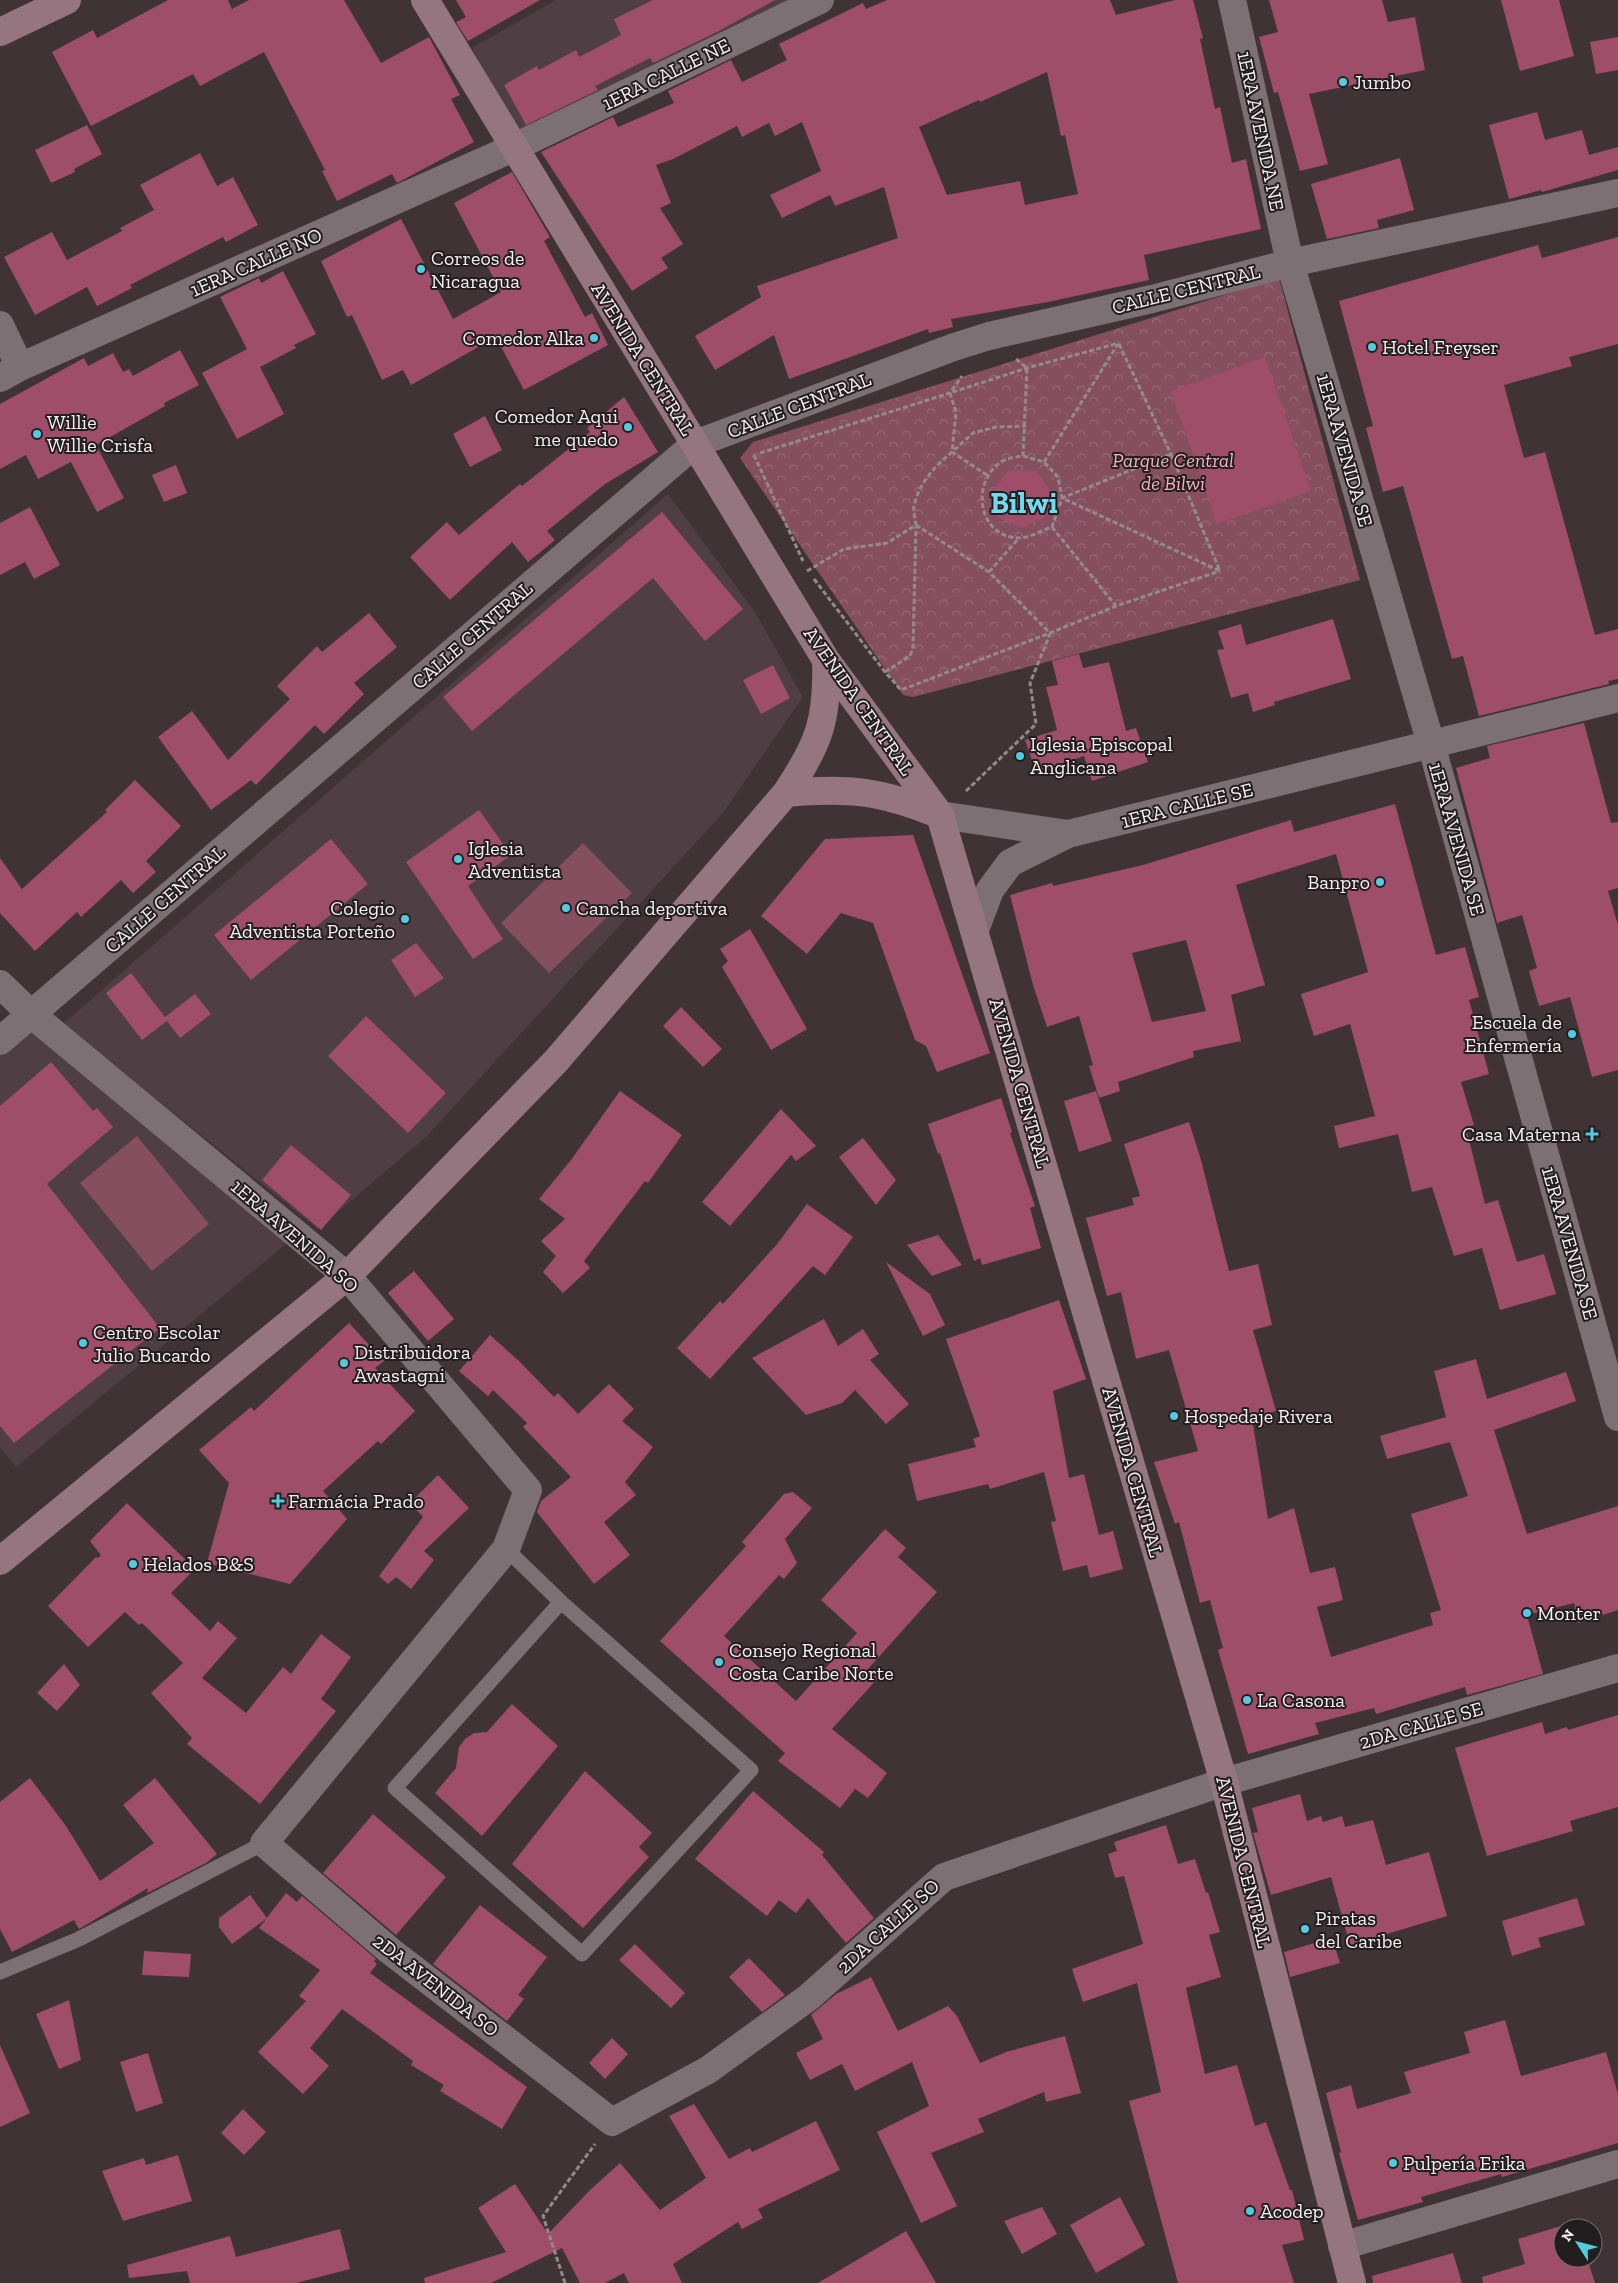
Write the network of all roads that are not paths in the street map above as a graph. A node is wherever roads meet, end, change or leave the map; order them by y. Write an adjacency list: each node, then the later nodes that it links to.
1 (67, 0): 5 (street)
2 (425, 0): 6 (street, AVENIDA CENTRAL)
3 (820, 0): 6 (street, 1ERA CALLE NE)
4 (1232, 0): 8 (street, 1ERA AVENIDA NE)
5 (0, 32)
6 (513, 148): 10 (street, 1ERA CALLE NO); 11 (street, AVENIDA CENTRAL)
7 (1618, 193): 8 (street, CALLE CENTRAL)
8 (1290, 262): 11 (street, CALLE CENTRAL); 14 (street, 1ERA AVENIDA SE)
9 (0, 325): 10 (street)
10 (10, 372)
11 (695, 444): 12 (street, AVENIDA CENTRAL); 20 (street, CALLE CENTRAL)
12 (826, 660): 15 (street); 16 (street, AVENIDA CENTRAL)
13 (1618, 698): 14 (street, 1ERA CALLE SE)
14 (1431, 744): 17 (street, 1ERA CALLE SE); 23 (street, 1ERA AVENIDA SE)
15 (786, 794): 16 (street); 22 (street)
16 (940, 815): 17 (street, 1ERA CALLE SE); 18 (street, AVENIDA CENTRAL)
17 (1068, 834): 18 (street)
18 (975, 930): 28 (street, AVENIDA CENTRAL)
19 (0, 984): 20 (street, 1ERA AVENIDA SO)
20 (32, 1014): 21 (street, CALLE CENTRAL); 22 (street, 1ERA AVENIDA SO)
21 (0, 1041)
22 (347, 1276): 24 (street, 1ERA AVENIDA SO); 25 (street)
23 (1618, 1417)
24 (506, 1549): 26 (lane); 29 (street)
25 (0, 1561)
26 (561, 1602): 26 (lane)
27 (1618, 1668): 28 (street, 2DA CALLE SE)
28 (1224, 1782): 31 (street, 2DA CALLE SO); 33 (street, AVENIDA CENTRAL)
29 (264, 1843): 30 (lane); 31 (street, 2DA AVENIDA SO)
30 (0, 1972)
31 (612, 2122)
32 (1618, 2164): 33 (street)
33 (1342, 2246): 34 (street, AVENIDA CENTRAL)
34 (1352, 2283)

